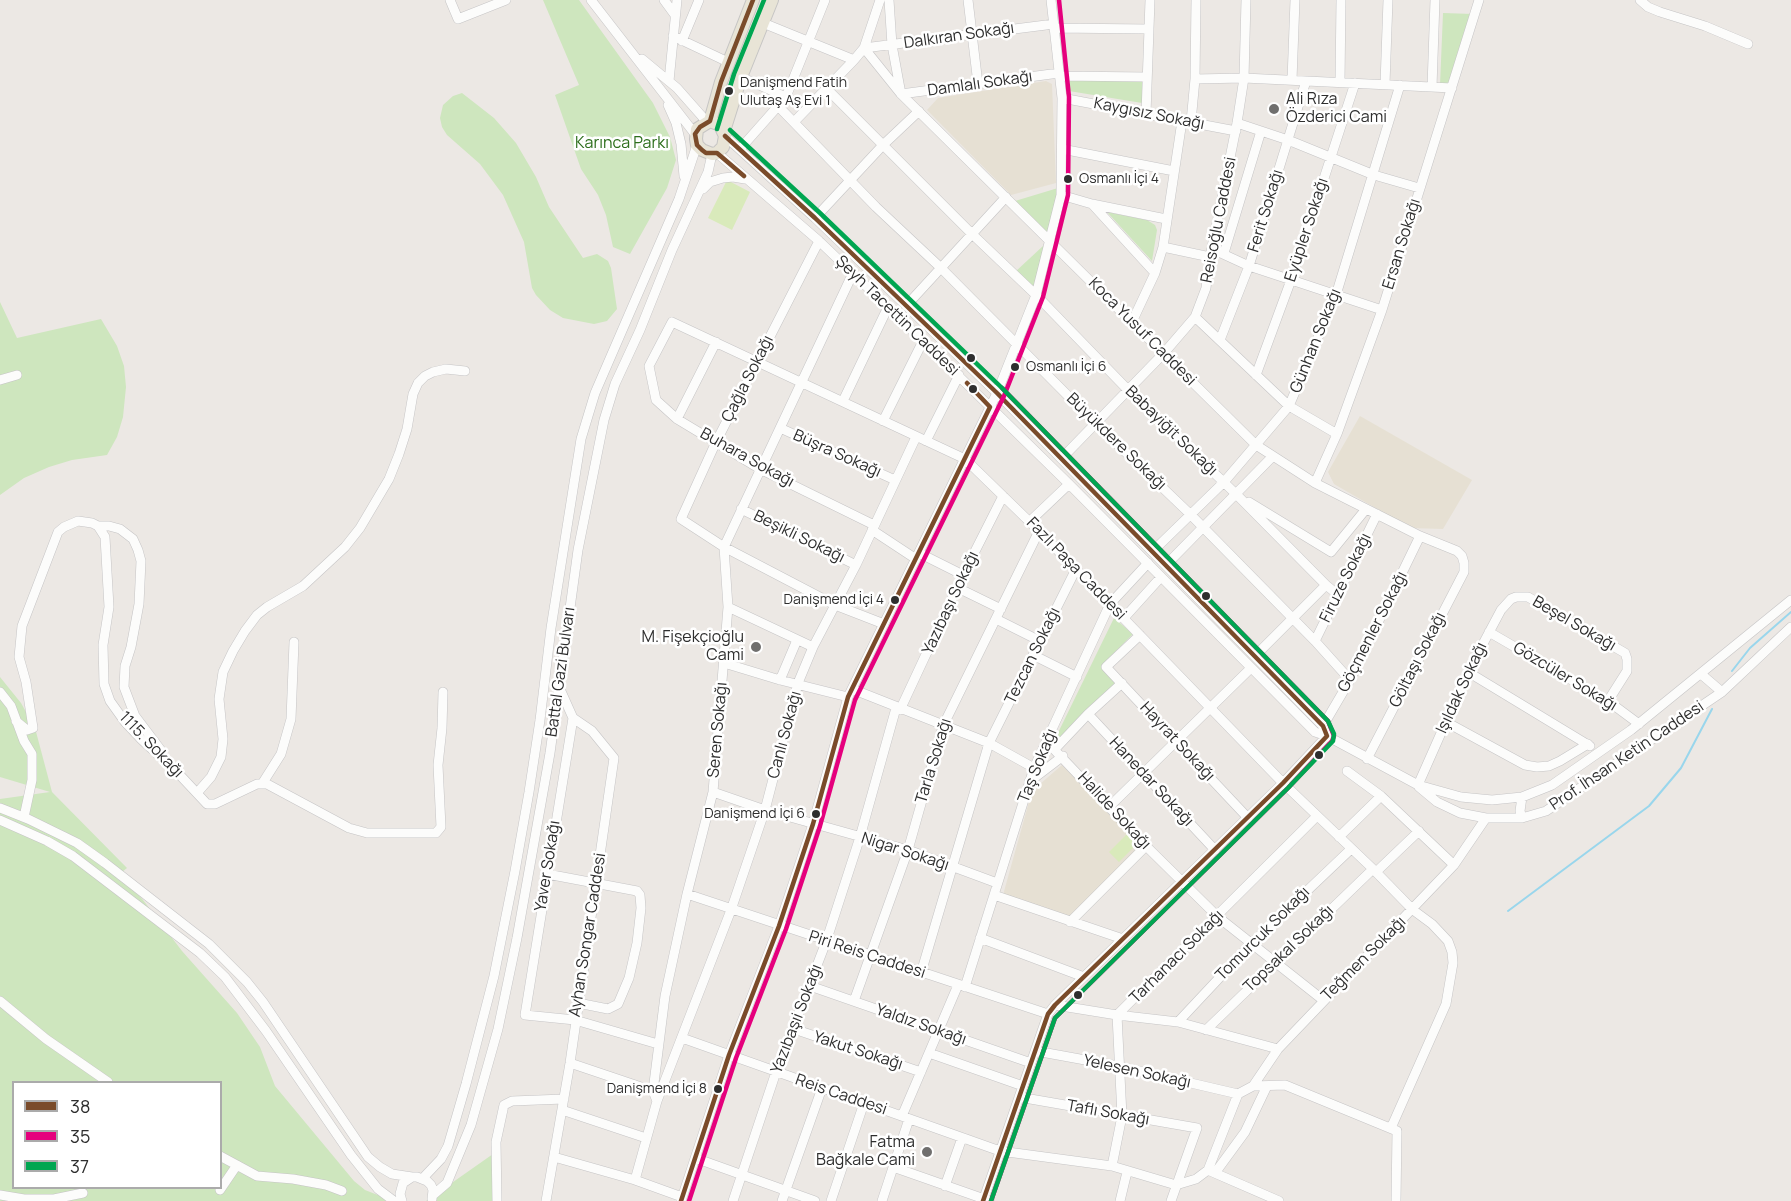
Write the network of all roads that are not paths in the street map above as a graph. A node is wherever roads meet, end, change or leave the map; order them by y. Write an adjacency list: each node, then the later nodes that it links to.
1 (450, 0): 2 (street)
2 (506, 0)
3 (591, 0): 32 (street)
4 (664, 0): 23 (street)
5 (677, 0): 23 (street)
6 (699, 0): 28 (street)
7 (753, 0): 35 (main road)
8 (772, 0): 24 (main road)
9 (825, 0): 29 (street)
10 (880, 0): 33 (street)
11 (889, 0): 31 (street)
12 (968, 0): 27 (street)
13 (1051, 0): 25 (street)
14 (1150, 0): 26 (street)
15 (1196, 0): 40 (street)
16 (1246, 0): 39 (street, Reisoğlu Caddesi)
17 (1295, 0): 41 (street)
18 (1341, 0): 44 (street)
19 (1388, 0): 47 (street)
20 (1435, 0): 49 (street)
21 (1479, 0): 51 (street, Ersan Sokağı)
22 (1640, 0): 30 (street)
23 (675, 15): 28 (street)
24 (763, 23): 29 (street); 37 (main road)
25 (1054, 26): 26 (street, Dalkıran Sokağı); 27 (street, Dalkıran Sokağı); 36 (street)
26 (1149, 29): 38 (street)
27 (972, 35): 31 (street, Dalkıran Sokağı); 46 (street)
28 (677, 39): 35 (street); 42 (street)
29 (809, 42): 34 (street); 54 (street)
30 (1748, 44)
31 (892, 45): 33 (street, Dalkıran Sokağı); 53 (street)
32 (629, 47): 42 (street); 52 (street)
33 (864, 48): 34 (street); 53 (street, Koca Yusuf Caddesi)
34 (854, 60): 50 (street)
35 (728, 62): 59 (main road)
36 (1059, 74): 38 (street, Damlalı Sokağı); 46 (street, Damlalı Sokağı); 55 (street)
37 (741, 77): 54 (street); 64 (main road)
38 (1148, 77): 58 (street)
39 (1244, 78): 40 (street); 41 (street); 62 (street, Reisoğlu Caddesi)
40 (1195, 79): 61 (street)
41 (1292, 80): 43 (street)
42 (669, 81): 59 (street)
43 (1306, 81): 44 (street); 66 (street, Ferit Sokağı)
44 (1340, 82): 45 (street)
45 (1355, 83): 47 (street); 71 (street, Eyüpler Sokağı)
46 (978, 84): 53 (street, Damlalı Sokağı)
47 (1385, 84): 48 (street)
48 (1400, 85): 49 (street); 73 (street, Günhan Sokağı)
49 (1432, 87): 51 (street)
50 (826, 88): 60 (street); 67 (street, Babayiğit Sokağı)
51 (1452, 88): 77 (street, Ersan Sokağı)
52 (663, 92): 65 (street); 76 (street)
53 (902, 94): 57 (street, Koca Yusuf Caddesi)
54 (786, 98): 56 (street)
55 (1062, 98): 58 (street, Kaygısız Sokağı); 69 (street)
56 (778, 106): 60 (street, Büyükdere Sokağı); 68 (street)
57 (919, 111): 67 (street); 80 (street, Koca Yusuf Caddesi)
58 (1146, 114): 61 (street, Kaygısız Sokağı)
59 (708, 122): 64 (main road); 65 (main road)
60 (794, 122): 75 (street, Büyükdere Sokağı)
61 (1187, 122): 62 (street, Kaygısız Sokağı); 72 (street)
62 (1236, 127): 63 (street, Kaygısız Sokağı); 88 (street, Reisoğlu Caddesi)
63 (1261, 131): 66 (street, Kaygısız Sokağı); 89 (street)
64 (724, 134): 68 (street, Şeyh Tacettin Caddesi); 70 (main road)
65 (696, 139): 70 (main road); 76 (street, Battal Gazi Bulvarı)
66 (1288, 140): 71 (street, Kaygısız Sokağı); 90 (street, Ferit Sokağı)
67 (883, 145): 75 (street); 84 (street, Babayiğit Sokağı)
68 (740, 149): 82 (street, Şeyh Tacettin Caddesi)
69 (1062, 149): 72 (street); 79 (street)
70 (715, 154): 74 (street, Şeyh Tacettin Caddesi); 78 (street, Battal Gazi Bulvarı)
71 (1331, 157): 73 (street, Kaygısız Sokağı); 94 (street, Eyüpler Sokağı)
72 (1174, 171): 83 (street)
73 (1374, 175): 77 (street, Kaygısız Sokağı); 95 (street, Günhan Sokağı)
74 (748, 180): 78 (street); 85 (street, Şeyh Tacettin Caddesi)
75 (852, 180): 82 (street); 91 (street, Büyükdere Sokağı)
76 (683, 186): 319 (street, Battal Gazi Bulvarı)
77 (1419, 188): 99 (street, Ersan Sokağı)
78 (699, 192): 191 (street, Battal Gazi Bulvarı)
79 (1061, 195): 81 (street); 86 (street)
80 (1006, 197): 84 (street); 86 (street, Koca Yusuf Caddesi)
81 (1092, 204): 83 (street); 93 (street)
82 (815, 218): 97 (street, Şeyh Tacettin Caddesi)
83 (1166, 219): 87 (street)
84 (972, 234): 91 (street); 96 (street, Babayiğit Sokağı)
85 (819, 241): 92 (street, Şeyh Tacettin Caddesi); 107 (street, Çağla Sokağı)
86 (1050, 241): 96 (street); 101 (street, Koca Yusuf Caddesi)
87 (1163, 246): 88 (street); 93 (street)
88 (1211, 253): 89 (street); 100 (street, Reisoğlu Caddesi)
89 (1224, 254): 90 (street)
90 (1249, 266): 94 (street); 102 (street, Ferit Sokağı)
91 (941, 268): 97 (street); 105 (street, Büyükdere Sokağı)
92 (853, 273): 98 (street, Şeyh Tacettin Caddesi); 114 (street, Seren Sokağı)
93 (1155, 273): 101 (street)
94 (1291, 280): 95 (street); 112 (street, Eyüpler Sokağı)
95 (1335, 294): 99 (street); 118 (street, Günhan Sokağı)
96 (1036, 295): 105 (street); 115 (street, Babayiğit Sokağı)
97 (906, 306): 116 (street, Şeyh Tacettin Caddesi)
98 (888, 307): 103 (street, Şeyh Tacettin Caddesi); 117 (street)
99 (1382, 310): 124 (street, Ersan Sokağı)
100 (1195, 317): 102 (street); 106 (street, Reisoğlu Caddesi)
101 (1132, 322): 106 (street, Koca Yusuf Caddesi)
102 (1220, 340): 112 (street)
103 (923, 341): 111 (street, Şeyh Tacettin Caddesi); 121 (street)
104 (716, 342): 107 (street, Fazlı Paşa Caddesi); 108 (street, Fazlı Paşa Caddesi); 120 (street)
105 (1017, 343): 116 (street); 122 (street, Büyükdere Sokağı)
106 (1164, 353): 115 (street, Reisoğlu Caddesi); 128 (street, Koca Yusuf Caddesi)
107 (757, 363): 114 (street, Fazlı Paşa Caddesi); 127 (street, Çağla Sokağı)
108 (649, 366): 120 (street, Buhara Sokağı)
109 (465, 370): 224 (street)
110 (17, 375): 113 (street)
111 (959, 375): 119 (street, Şeyh Tacettin Caddesi); 126 (street)
112 (1256, 375): 118 (street)
113 (0, 380)
114 (800, 383): 117 (street, Fazlı Paşa Caddesi); 123 (street, Seren Sokağı)
115 (1128, 390): 122 (street, Reisoğlu Caddesi); 134 (street, Babayiğit Sokağı)
116 (997, 393): 119 (street); 130 (street, Şeyh Tacettin Caddesi)
117 (843, 401): 121 (street, Fazlı Paşa Caddesi)
118 (1289, 406): 124 (street); 128 (street, Günhan Sokağı)
119 (990, 407): 131 (street); 136 (street, Şeyh Tacettin Caddesi)
120 (677, 419): 127 (street, Buhara Sokağı)
121 (883, 421): 125 (street, Fazlı Paşa Caddesi)
122 (1095, 423): 130 (street, Reisoğlu Caddesi); 141 (street, Büyükdere Sokağı)
123 (780, 428): 132 (street, Seren Sokağı); 133 (street, Büşra Sokağı)
124 (1337, 434): 135 (street, Ersan Sokağı)
125 (916, 438): 126 (street, Fazlı Paşa Caddesi); 133 (street, Canlı Sokağı)
126 (926, 441): 131 (street, Fazlı Paşa Caddesi)
127 (716, 442): 132 (street, Buhara Sokağı); 149 (street, Çağla Sokağı)
128 (1256, 445): 129 (street, Koca Yusuf Caddesi); 134 (street, Günhan Sokağı)
129 (1273, 456): 135 (street, Koca Yusuf Caddesi); 137 (street)
130 (1062, 458): 150 (street, Şeyh Tacettin Caddesi)
131 (965, 459): 138 (street, Fazlı Paşa Caddesi); 151 (street)
132 (760, 469): 139 (street, Seren Sokağı); 145 (street, Buhara Sokağı)
133 (895, 480): 145 (street, Canlı Sokağı)
134 (1224, 482): 137 (street, Babayiğit Sokağı); 141 (street, Günhan Sokağı)
135 (1315, 483): 140 (street, Koca Yusuf Caddesi)
136 (1069, 484): 143 (street); 153 (street, Şeyh Tacettin Caddesi)
137 (1237, 495): 140 (street); 146 (street); 159 (street, Babayiğit Sokağı)
138 (1003, 496): 143 (street, Fazlı Paşa Caddesi); 157 (street, Yazıbaşı Sokağı)
139 (741, 508): 149 (street, Seren Sokağı); 154 (street, Beşikli Sokağı)
140 (1366, 509): 142 (street, Koca Yusuf Caddesi)
141 (1190, 514): 146 (street, Büyükdere Sokağı); 150 (street, Günhan Sokağı)
142 (1377, 514): 148 (street, Koca Yusuf Caddesi); 161 (street, Firuze Sokağı)
143 (1029, 522): 147 (street, Fazlı Paşa Caddesi)
144 (98, 526): 201 (street); 217 (street, 1115. Sokağı); 217 (street)
145 (873, 527): 151 (street, Buhara Sokağı); 154 (street, Canlı Sokağı)
146 (1203, 528): 155 (street); 170 (street, Büyükdere Sokağı)
147 (1039, 531): 156 (street, Fazlı Paşa Caddesi); 167 (street, Tarla Sokağı)
148 (1420, 536): 152 (street, Koca Yusuf Caddesi); 188 (street, Göçmenler Sokağı)
149 (724, 547): 165 (street); 166 (street, Seren Sokağı)
150 (1153, 551): 155 (street, Şeyh Tacettin Caddesi)
151 (917, 556): 157 (street, Buhara Sokağı); 171 (street)
152 (1463, 559): 214 (street, Göltaşı Sokağı)
153 (1148, 563): 158 (street, Şeyh Tacettin Caddesi); 164 (street, Taş Sokağı)
154 (856, 565): 165 (street, Canlı Sokağı)
155 (1166, 565): 181 (street, Şeyh Tacettin Caddesi)
156 (1076, 569): 164 (street, Fazlı Paşa Caddesi); 176 (street, Tezcan Sokağı)
157 (963, 575): 160 (street, Yazıbaşı Sokağı)
158 (1161, 577): 168 (street); 183 (street, Şeyh Tacettin Caddesi)
159 (1326, 585): 161 (street, Babayiğit Sokağı); 170 (street)
160 (958, 588): 167 (street); 198 (street, Yazıbaşı Sokağı)
161 (1337, 594): 177 (street, Firuze Sokağı)
162 (1516, 597): 173 (street, Işıldak Sokağı); 196 (street, Beşel Sokağı)
163 (1791, 600): 185 (street, Prof. İhsan Ketin Caddesi)
164 (1110, 604): 168 (street, Fazlı Paşa Caddesi); 186 (street, Taş Sokağı)
165 (835, 605): 171 (street); 179 (street, Canlı Sokağı)
166 (728, 607): 175 (street); 182 (street, Seren Sokağı)
167 (1000, 609): 169 (street, Tarla Sokağı)
168 (1124, 618): 174 (street, Fazlı Paşa Caddesi)
169 (996, 619): 176 (street); 204 (street, Tarla Sokağı)
170 (1292, 619): 177 (street, Büyükdere Sokağı); 181 (street)
171 (884, 624): 195 (street)
172 (1791, 627): 194 (street, Prof. İhsan Ketin Caddesi)
173 (1489, 632): 184 (street, Işıldak Sokağı); 196 (street, Gözcüler Sokağı)
174 (1140, 635): 190 (street, Hayrat Sokağı); 197 (street, Fazlı Paşa Caddesi)
175 (797, 640): 179 (street); 187 (street)
176 (1040, 641): 180 (street, Tezcan Sokağı)
177 (1315, 641): 188 (street, Büyükdere Sokağı)
178 (294, 642): 221 (street)
179 (813, 647): 189 (street, Canlı Sokağı)
180 (1033, 655): 186 (street); 209 (street, Tezcan Sokağı)
181 (1255, 656): 205 (street, Şeyh Tacettin Caddesi)
182 (724, 663): 187 (street); 223 (street, Seren Sokağı)
183 (1251, 668): 197 (street); 206 (street, Şeyh Tacettin Caddesi)
184 (1468, 672): 202 (street, Işıldak Sokağı); 210 (street)
185 (1701, 674): 194 (street); 203 (street, Prof. İhsan Ketin Caddesi)
186 (1077, 677): 207 (street, Taş Sokağı)
187 (780, 680): 189 (street)
188 (1350, 680): 205 (street, Göçmenler Sokağı)
189 (798, 683): 195 (street); 229 (street, Canlı Sokağı)
190 (1122, 683): 199 (street); 208 (street, Hayrat Sokağı)
191 (559, 687): 200 (street, Ayhan Songar Caddesi); 328 (street, Battal Gazi Bulvarı)
192 (0, 692): 201 (street)
193 (443, 692): 221 (street)
194 (1722, 692): 234 (street, Prof. İhsan Ketin Caddesi)
195 (850, 693): 198 (street); 236 (street)
196 (1608, 701): 203 (street, Gözcüler Sokağı)
197 (1210, 707): 208 (street); 220 (street, Fazlı Paşa Caddesi)
198 (898, 709): 204 (street); 238 (street, Yazıbaşı Sokağı)
199 (1088, 714): 211 (street); 218 (street, Hanedar Sokağı)
200 (573, 718): 247 (street, Yaver Sokağı); 250 (street, Ayhan Songar Caddesi)
201 (16, 722): 231 (street)
202 (1446, 722): 210 (street); 222 (street, Işıldak Sokağı)
203 (1639, 724): 212 (street, Prof. İhsan Ketin Caddesi)
204 (943, 726): 209 (street); 242 (street, Tarla Sokağı)
205 (1323, 726): 206 (street, Şeyh Tacettin Caddesi)
206 (1327, 736): 214 (street, Şeyh Tacettin Caddesi); 220 (street)
207 (1046, 741): 211 (street, Halide Sokağı); 215 (street, Taş Sokağı)
208 (1176, 741): 218 (street); 232 (street, Hayrat Sokağı)
209 (989, 744): 215 (street); 245 (street, Tezcan Sokağı)
210 (1588, 744): 212 (street)
211 (1055, 749): 213 (street, Halide Sokağı)
212 (1599, 753): 226 (street, Prof. İhsan Ketin Caddesi)
213 (1063, 756): 219 (street); 227 (street, Halide Sokağı)
214 (1367, 759): 222 (street, Şeyh Tacettin Caddesi)
215 (1034, 768): 219 (street, Taş Sokağı)
216 (1347, 771): 225 (street)
217 (177, 772): 224 (street, 1115. Sokağı)
218 (1143, 773): 227 (street); 243 (street, Hanedar Sokağı)
219 (1029, 783): 249 (street, Taş Sokağı)
220 (1283, 783): 230 (street, Fazlı Paşa Caddesi); 232 (street)
221 (262, 784): 224 (street, 1115. Sokağı)
222 (1418, 785): 226 (street, Prof. İhsan Ketin Caddesi); 233 (street, Prof. İhsan Ketin Caddesi)
223 (712, 792): 229 (street, Nigar Sokağı); 251 (street, Seren Sokağı)
224 (196, 793)
225 (1381, 796): 237 (street); 239 (street)
226 (1522, 797): 234 (street)
227 (1110, 806): 240 (street, Halide Sokağı)
228 (0, 808): 231 (street)
229 (765, 810): 236 (street, Nigar Sokağı); 253 (street, Canlı Sokağı)
230 (1317, 816): 239 (street, Fazlı Paşa Caddesi); 255 (street, Tarhanacı Sokağı)
231 (24, 817): 318 (street)
232 (1248, 818): 243 (street)
233 (1486, 818): 234 (street, Prof. İhsan Ketin Caddesi); 244 (street, Teğmen Sokağı)
234 (1522, 818)
235 (0, 820): 331 (street)
236 (813, 824): 238 (street, Nigar Sokağı); 257 (street)
237 (1419, 831): 244 (street); 246 (street, Topsakal Sokağı)
238 (860, 837): 242 (street, Nigar Sokağı); 260 (street, Yazıbaşıi Sokağı)
239 (1339, 837): 241 (street, Fazlı Paşa Caddesi)
240 (1146, 846): 248 (street, Halide Sokağı); 256 (street)
241 (1351, 849): 246 (street, Fazlı Paşa Caddesi); 261 (street, Tomurcuk Sokağı)
242 (908, 850): 245 (street, Nigar Sokağı); 262 (street, Tarla Sokağı)
243 (1215, 850): 248 (street)
244 (1454, 865): 254 (street, Teğmen Sokağı)
245 (953, 868): 249 (street, Nigar Sokağı); 264 (street, Tezcan Sokağı)
246 (1374, 870): 254 (street, Fazlı Paşa Caddesi); 263 (street, Topsakal Sokağı)
247 (547, 874): 250 (street); 275 (street, Yaver Sokağı)
248 (1182, 881): 255 (street, Halide Sokağı); 259 (street)
249 (997, 883): 252 (street, Taş Sokağı)
250 (596, 885): 271 (street, Ayhan Songar Caddesi); 271 (street)
251 (687, 894): 253 (street, Piri Reis Caddesi); 281 (street, Seren Sokağı)
252 (994, 895): 256 (street); 258 (street, Taş Sokağı)
253 (731, 910): 257 (street, Piri Reis Caddesi); 280 (street, Canlı Sokağı)
254 (1413, 910): 268 (street, Teğmen Sokağı); 305 (street, Fazlı Paşa Caddesi)
255 (1218, 917): 261 (street, Halide Sokağı); 274 (street, Tarhanacı Sokağı)
256 (1070, 922): 259 (street)
257 (779, 926): 260 (street, Piri Reis Caddesi); 285 (street)
258 (980, 938): 265 (street); 267 (street, Taş Sokağı)
259 (1123, 939): 265 (street)
260 (826, 942): 262 (street, Piri Reis Caddesi); 266 (street, Yazıbaşıi Sokağı)
261 (1251, 944): 263 (street, Halide Sokağı); 276 (street, Tomurcuk Sokağı)
262 (872, 956): 264 (street, Piri Reis Caddesi); 270 (street, Tarla Sokağı)
263 (1275, 962): 268 (street, Halide Sokağı); 278 (street, Topsakal Sokağı)
264 (921, 973): 267 (street, Piri Reis Caddesi)
265 (1084, 977): 272 (street)
266 (810, 986): 270 (street, Yaldız Sokağı); 277 (street, Yazıbaşıi Sokağı)
267 (961, 986): 273 (street, Piri Reis Caddesi); 279 (street, Taş Sokağı)
268 (1323, 1000): 282 (street, Teğmen Sokağı)
269 (0, 1001): 291 (street)
270 (854, 1002): 279 (street, Yaldız Sokağı)
271 (578, 1004): 275 (street, Ayhan Songar Caddesi)
272 (1055, 1005): 273 (street); 274 (street)
273 (1048, 1014): 283 (street)
274 (1117, 1015): 276 (street); 288 (street, Tarhanacı Sokağı)
275 (575, 1020): 281 (street); 286 (street, Ayhan Songar Caddesi)
276 (1178, 1022): 278 (street)
277 (794, 1029): 289 (street, Yazıbaşıi Sokağı); 290 (street, Yakut Sokağı)
278 (1206, 1030): 282 (street)
279 (939, 1031): 284 (street, Taş Sokağı); 287 (street, Yaldız Sokağı)
280 (682, 1038): 285 (street, Reis Caddesi); 300 (street, Canlı Sokağı)
281 (658, 1044): 296 (street, Seren Sokağı)
282 (1278, 1049): 293 (street, Teğmen Sokağı)
283 (1035, 1051): 287 (street); 288 (street, Yelesen Sokağı)
284 (929, 1053): 290 (street, Taş Sokağı); 292 (street)
285 (729, 1055): 289 (street, Reis Caddesi); 311 (street)
286 (570, 1063): 296 (street); 299 (street, Ayhan Songar Caddesi)
287 (1031, 1063): 292 (street)
288 (1118, 1066): 297 (street, Yelesen Sokağı); 303 (street, Tarhanacı Sokağı)
289 (776, 1072): 295 (street, Reis Caddesi); 317 (street, Yazıbaşıi Sokağı)
290 (921, 1072): 304 (street, Taş Sokağı)
291 (105, 1081)
292 (1023, 1086): 298 (street)
293 (1253, 1086): 294 (street); 297 (street, Teğmen Sokağı)
294 (1267, 1086): 305 (street); 315 (street)
295 (822, 1088): 301 (street, Reis Caddesi); 324 (street)
296 (653, 1090): 300 (street, Seren Sokağı)
297 (1238, 1094): 315 (street)
298 (1019, 1098): 303 (street, Taflı Sokağı); 308 (street)
299 (564, 1099): 302 (street, Ayhan Songar Caddesi); 333 (street)
300 (657, 1101): 307 (street, Canlı Sokağı)
301 (864, 1103): 304 (street, Reis Caddesi); 338 (street)
302 (562, 1110): 307 (street); 310 (street, Ayhan Songar Caddesi)
303 (1122, 1116): 313 (street, Tarhanacı Sokağı); 321 (street, Taflı Sokağı)
304 (905, 1118): 306 (street, Reis Caddesi); 314 (street, Taş Sokağı)
305 (1391, 1128): 344 (street)
306 (962, 1137): 308 (street, Reis Caddesi); 322 (street)
307 (646, 1138): 320 (street, Canlı Sokağı)
308 (1000, 1151): 313 (street, Reis Caddesi); 330 (street)
309 (222, 1157): 312 (street)
310 (554, 1157): 320 (street); 334 (street, Ayhan Songar Caddesi)
311 (695, 1158): 317 (street); 329 (street)
312 (237, 1165): 323 (street); 325 (street)
313 (1112, 1166): 316 (street, Reis Caddesi)
314 (893, 1167): 322 (street); 339 (street, Taş Sokağı)
315 (1211, 1171): 321 (street); 343 (street)
316 (1127, 1172): 321 (street, Reis Caddesi); 341 (street)
317 (742, 1176): 324 (street); 335 (street, Yazıbaşıi Sokağı)
318 (412, 1177): 319 (street); 332 (street)
319 (423, 1178): 328 (street)
320 (634, 1180): 329 (street)
321 (1176, 1185): 342 (street)
322 (945, 1186): 330 (street)
323 (222, 1187)
324 (785, 1190): 336 (street); 337 (street)
325 (342, 1191)
326 (83, 1193): 327 (street)
327 (0, 1195)
328 (432, 1199)
329 (682, 1199)
330 (986, 1200): 340 (street)
331 (394, 1201)
332 (402, 1201)
333 (497, 1201)
334 (546, 1201)
335 (733, 1201)
336 (782, 1201)
337 (815, 1201)
338 (831, 1201)
339 (882, 1201)
340 (997, 1201)
341 (1120, 1201)
342 (1171, 1201)
343 (1279, 1201)
344 (1396, 1201)

